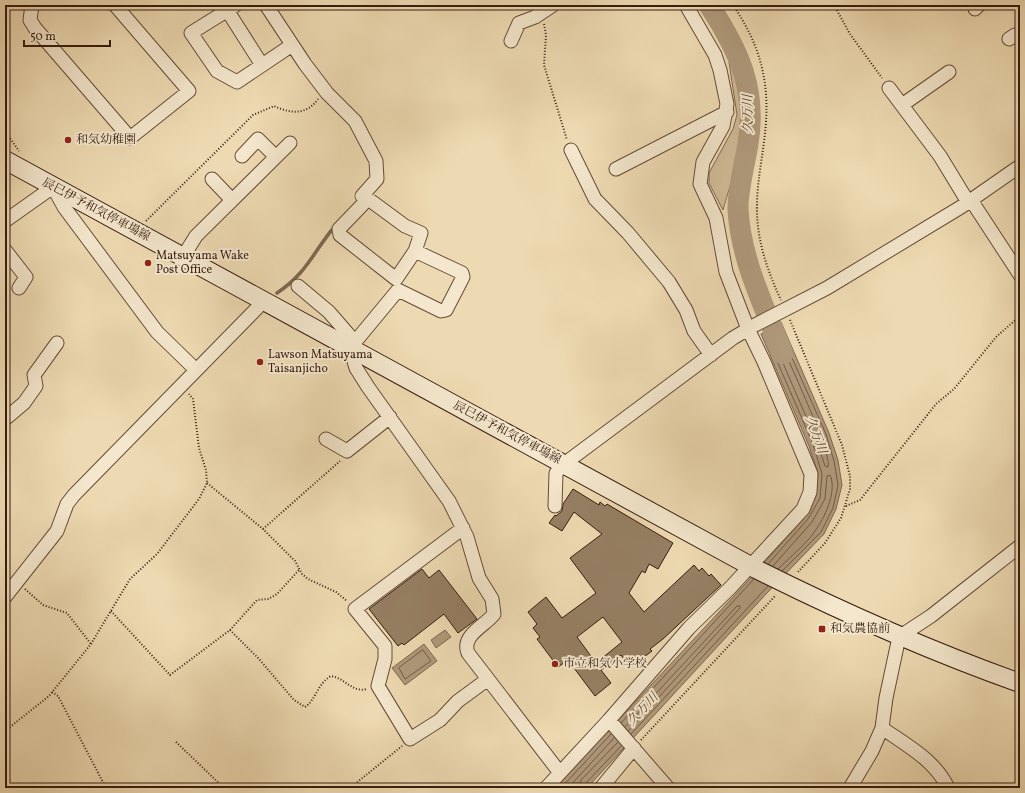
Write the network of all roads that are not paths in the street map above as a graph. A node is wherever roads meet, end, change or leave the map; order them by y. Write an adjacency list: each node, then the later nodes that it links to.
1 (32, 5): 2 (street)
2 (115, 5)
3 (266, 5): 8 (street)
4 (553, 5): 7 (street)
5 (686, 5): 13 (street)
6 (231, 8): 9 (street); 9 (street)
7 (511, 41)
8 (292, 45): 9 (street); 24 (street)
9 (262, 65)
10 (949, 72): 12 (street)
11 (889, 88): 12 (street)
12 (902, 105): 25 (street)
13 (727, 112): 20 (street); 35 (street)
14 (290, 143): 17 (street)
15 (571, 150): 38 (street)
16 (242, 156): 17 (street)
17 (276, 156): 23 (street)
18 (5, 160): 22 (main road, 辰巳伊予和気停車場線)
19 (1020, 166): 25 (street)
20 (616, 168)
21 (212, 179): 23 (street)
22 (53, 187): 26 (street); 29 (main road, 辰巳伊予和気停車場線); 39 (street)
23 (232, 200): 29 (street)
24 (366, 200): 28 (street); 31 (street)
25 (970, 201): 30 (street); 35 (street)
26 (5, 221)
27 (5, 250): 33 (street)
28 (415, 251): 31 (street); 31 (street)
29 (183, 257): 34 (main road, 辰巳伊予和気停車場線)
30 (1020, 275)
31 (397, 285): 37 (street)
32 (298, 286): 37 (street)
33 (19, 288)
34 (264, 301): 37 (main road, 辰巳伊予和気停車場線); 39 (street)
35 (751, 327): 38 (street); 47 (street)
36 (57, 344): 41 (street)
37 (352, 345): 40 (street); 43 (main road, 辰巳伊予和気停車場線)
38 (711, 355): 43 (street)
39 (196, 370): 48 (street)
40 (390, 417): 42 (street); 45 (street)
41 (5, 418)
42 (326, 439)
43 (564, 464): 44 (street); 47 (main road, 辰巳伊予和気停車場線)
44 (555, 506)
45 (463, 528): 50 (street); 50 (street)
46 (1020, 546): 49 (street)
47 (753, 568): 49 (main road, 辰巳伊予和気停車場線); 52 (street)
48 (5, 597)
49 (899, 637): 51 (main road, 辰巳伊予和気停車場線); 53 (street)
50 (488, 679): 55 (street)
51 (1020, 683)
52 (611, 722): 54 (street); 55 (street)
53 (882, 728): 59 (street); 60 (street)
54 (633, 747): 57 (street); 58 (street)
55 (560, 773): 56 (street)
56 (546, 788)
57 (601, 788)
58 (668, 788)
59 (850, 788)
60 (948, 788)

